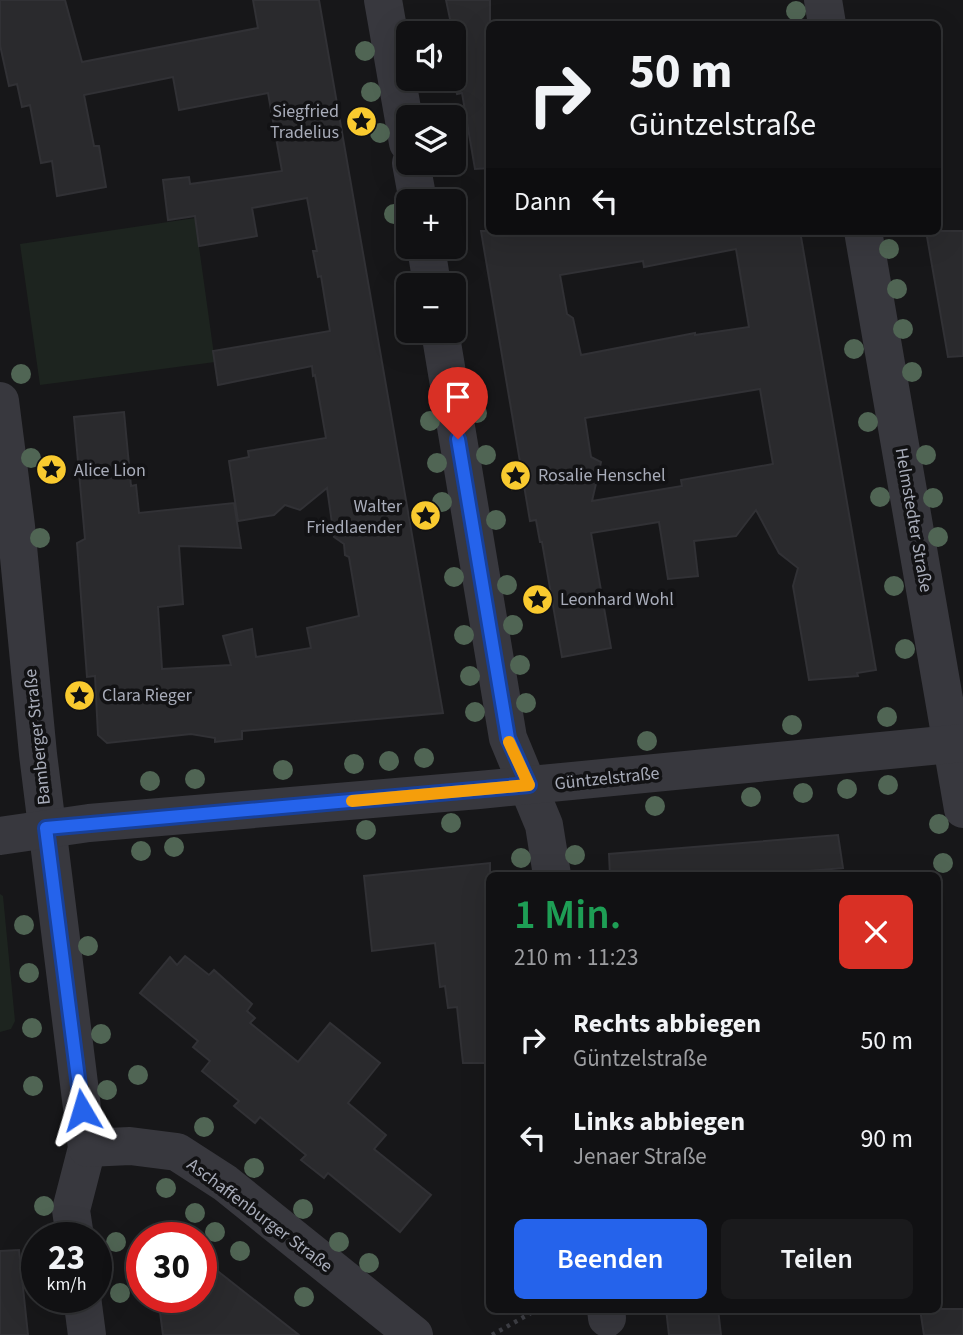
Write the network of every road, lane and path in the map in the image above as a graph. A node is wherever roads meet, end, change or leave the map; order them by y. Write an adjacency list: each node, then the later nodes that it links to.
1 (383, 0): 4 (street)
2 (823, 0): 3 (street)
3 (826, 21)
4 (401, 105)
5 (864, 235): 8 (street, Helmstedter Straße)
6 (442, 343): 9 (street)
7 (0, 401): 11 (street, Bamberger Straße)
8 (958, 743): 9 (street, Güntzelstraße); 10 (street, Helmstedter Straße)
9 (529, 785): 11 (street, Güntzelstraße); 13 (street)
10 (963, 809)
11 (46, 828): 12 (street, Güntzelstraße); 14 (street, Bamberger Straße)
12 (0, 835)
13 (552, 872)
14 (87, 1148): 15 (street, Bamberger Straße); 19 (street, Aschaffenburger Straße)
15 (73, 1222)
16 (84, 1313): 18 (street)
17 (531, 1313): 20 (path)
18 (86, 1335)
19 (414, 1335)
20 (492, 1335)

